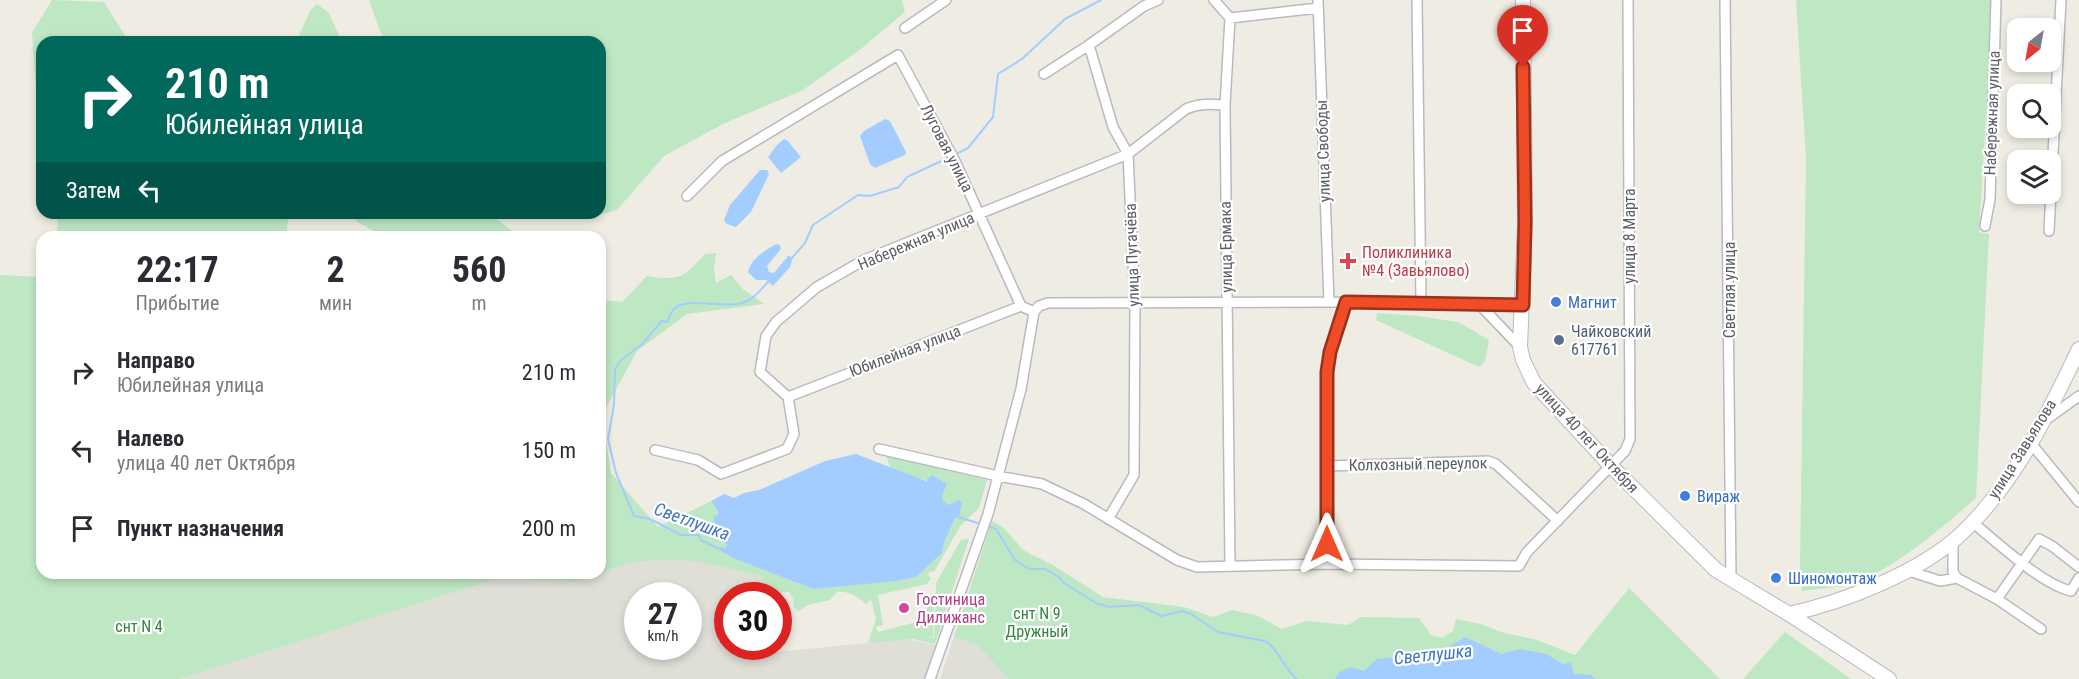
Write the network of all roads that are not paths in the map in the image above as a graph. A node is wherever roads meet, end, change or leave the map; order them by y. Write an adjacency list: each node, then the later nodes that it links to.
1 (946, 0): 12 (street)
2 (1158, 0): 13 (street)
3 (1214, 0): 11 (street)
4 (1417, 0): 23 (street)
5 (1523, 0): 27 (main road, улица 40 лет Октября)
6 (1628, 0): 39 (street, улица 8 Марта)
7 (1725, 0): 53 (street, Светлая улица)
8 (1996, 0): 19 (street, Набережная улица)
9 (2061, 0): 20 (street)
10 (1318, 4): 11 (street); 21 (street, улица Свободы)
11 (1230, 18): 15 (street, улица Ермака)
12 (905, 28)
13 (1089, 45): 14 (street); 16 (street, улица Пугачёва)
14 (1044, 74)
15 (1225, 105): 16 (street, Набережная улица); 25 (street, улица Ермака)
16 (1128, 154): 18 (street, Набережная улица); 24 (street, улица Пугачёва)
17 (687, 196): 18 (street, Луговая улица)
18 (981, 213): 28 (street, Луговая улица); 33 (street, Набережная улица)
19 (1985, 226)
20 (2049, 231)
21 (1329, 302): 22 (street); 25 (street)
22 (1346, 302): 23 (street); 38 (street)
23 (1421, 302): 26 (street)
24 (1135, 304): 25 (street); 29 (street); 42 (street, улица Пугачёва)
25 (1227, 304): 48 (street, улица Ермака)
26 (1479, 304): 27 (street); 30 (street)
27 (1523, 305): 30 (main road, улица 40 лет Октября)
28 (1021, 306): 29 (street); 33 (street, Юбилейная улица)
29 (1034, 312): 40 (street)
30 (1520, 346): 39 (main road, улица 40 лет Октября)
31 (2079, 349): 34 (main road, улица Завьялова)
32 (2079, 396): 34 (street)
33 (788, 397): 37 (street)
34 (2044, 420): 35 (main road, улица Завьялова)
35 (2030, 442): 41 (street); 44 (main road, улица Завьялова)
36 (879, 449): 40 (street, улица 8 Марта)
37 (655, 450)
38 (1327, 465): 43 (street, Колхозный переулок); 47 (street)
39 (1610, 465): 43 (street, улица 8 Марта); 53 (main road, улица 40 лет Октября)
40 (998, 476): 42 (street, улица 8 Марта); 57 (street)
41 (2079, 501)
42 (1108, 519): 48 (street, улица 8 Марта)
43 (1558, 522): 47 (street, улица 8 Марта)
44 (1972, 522): 45 (main road, улица Завьялова); 46 (street)
45 (1953, 540): 50 (main road, улица Завьялова); 52 (street)
46 (2022, 562): 49 (street); 51 (street); 54 (street)
47 (1327, 564): 48 (street, улица 8 Марта)
48 (1230, 567)
49 (2079, 567)
50 (1906, 570): 52 (street); 55 (main road, улица Завьялова)
51 (2079, 578)
52 (1957, 579): 54 (street)
53 (1731, 581): 55 (main road, улица 40 лет Октября)
54 (1997, 599): 56 (street)
55 (1790, 614): 58 (main road, улица 40 лет Октября)
56 (2041, 629)
57 (930, 679)
58 (1889, 679)

